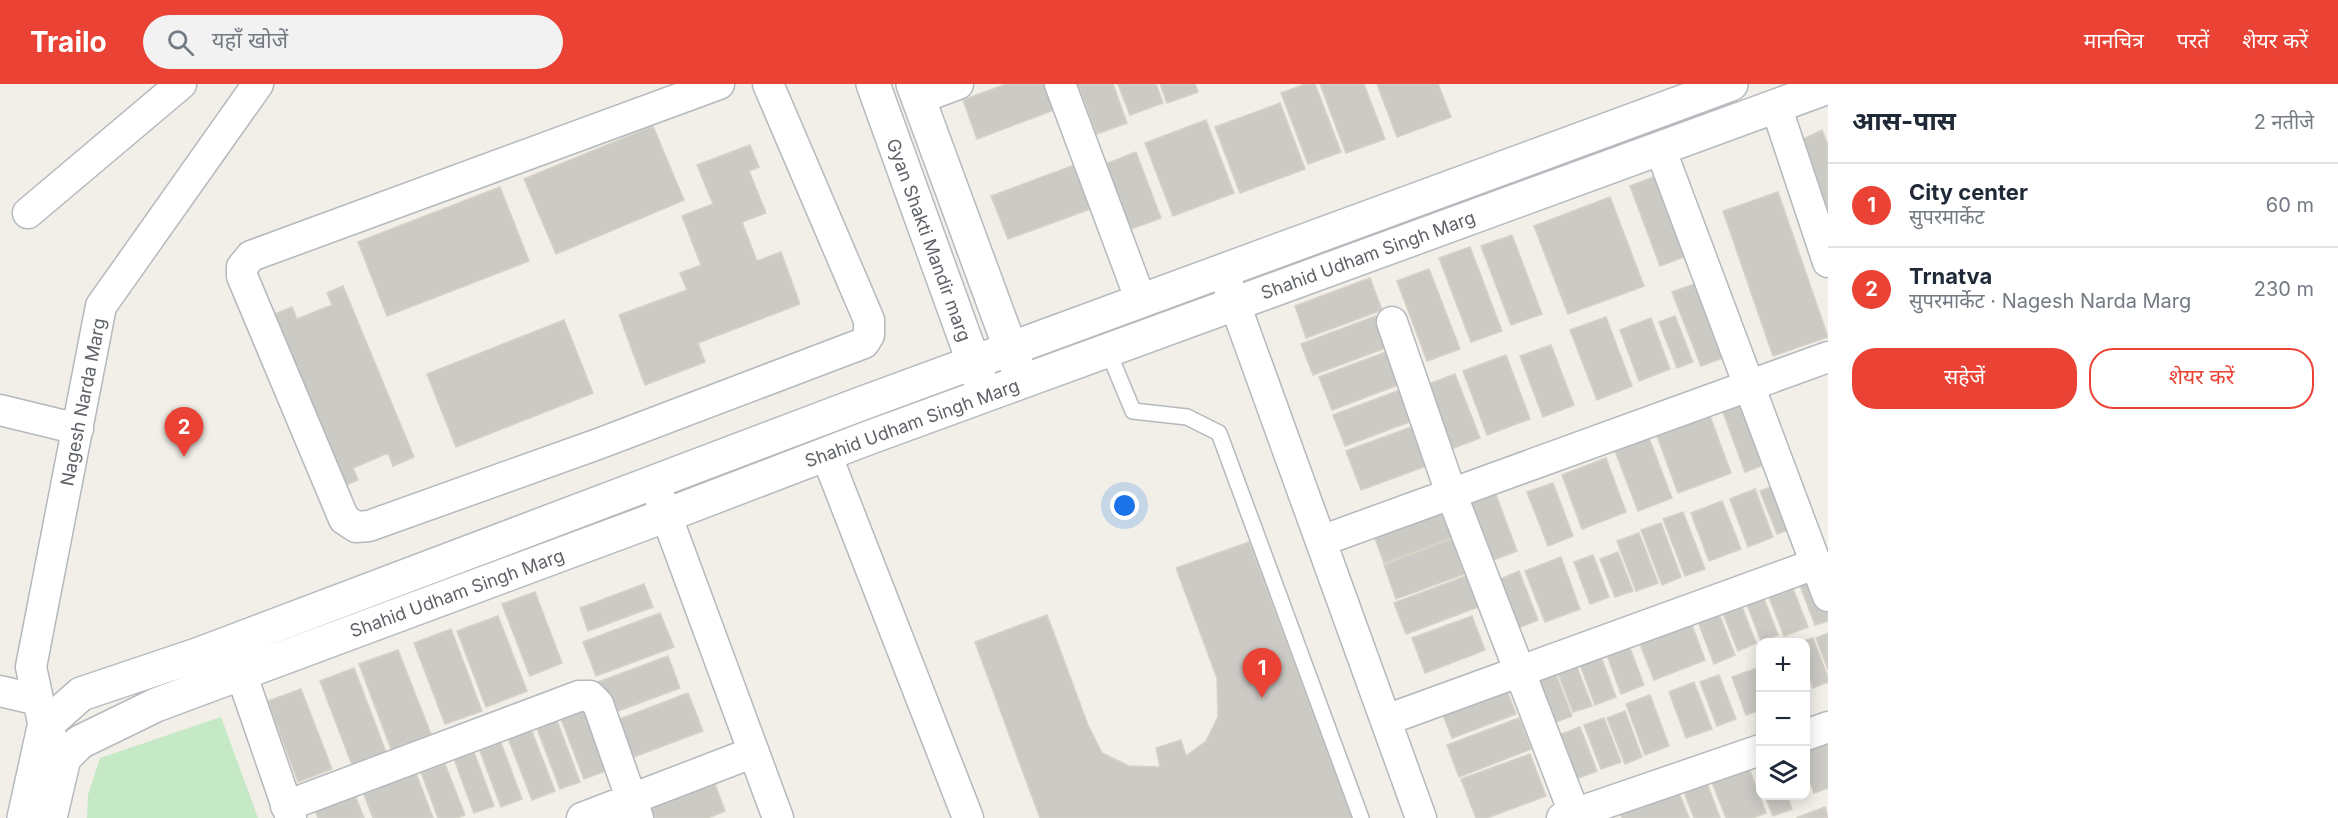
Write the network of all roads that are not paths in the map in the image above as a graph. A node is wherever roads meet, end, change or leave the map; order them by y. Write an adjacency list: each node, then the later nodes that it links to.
1 (181, 84): 13 (street)
2 (258, 84): 27 (street, Nagesh Narda Marg)
3 (719, 84): 4 (street)
4 (768, 84)
5 (873, 84): 22 (street, Gyan Shakti Mandir marg)
6 (958, 84): 10 (street)
7 (1060, 84): 16 (street)
8 (1731, 84): 15 (street, Shahid Udham Singh Marg)
9 (1828, 87): 11 (street, Shahid Udham Singh Marg)
10 (916, 92): 19 (street)
11 (1776, 106): 12 (street, Shahid Udham Singh Marg); 14 (street)
12 (1660, 148): 17 (street, Shahid Udham Singh Marg); 24 (street)
13 (28, 213)
14 (1828, 262)
15 (1223, 271): 16 (street, Shahid Udham Singh Marg); 17 (street)
16 (1141, 301): 19 (street, Shahid Udham Singh Marg)
17 (1235, 304): 20 (street, Shahid Udham Singh Marg); 32 (street)
18 (1392, 322): 30 (street)
19 (1011, 350): 22 (street, Shahid Udham Singh Marg); 23 (street)
20 (1108, 351): 23 (street, Shahid Udham Singh Marg); 53 (lane)
21 (1828, 357): 24 (street)
22 (973, 364): 25 (street, Gyan Shakti Mandir marg); 29 (street, Shahid Udham Singh Marg)
23 (1023, 382): 25 (street, Shahid Udham Singh Marg)
24 (1749, 386): 30 (street); 33 (street)
25 (985, 396): 28 (street, Shahid Udham Singh Marg)
26 (0, 410): 27 (street)
27 (78, 429): 38 (street, Nagesh Narda Marg)
28 (826, 454): 31 (street, Shahid Udham Singh Marg); 52 (street)
29 (654, 482): 31 (street); 38 (street, Shahid Udham Singh Marg)
30 (1451, 494): 32 (street); 35 (street)
31 (667, 515): 36 (street, Shahid Udham Singh Marg); 42 (street)
32 (1321, 541): 39 (street)
33 (1815, 564): 34 (street); 35 (street)
34 (1828, 596)
35 (1518, 672): 39 (street); 47 (street)
36 (241, 674): 44 (street, Shahid Udham Singh Marg); 46 (street)
37 (0, 692): 38 (street)
38 (41, 713): 44 (street, Nagesh Narda Marg); 48 (street)
39 (1386, 720): 54 (street)
40 (1828, 727): 41 (street)
41 (1810, 734)
42 (754, 752): 45 (street); 51 (street)
43 (1756, 752): 47 (street)
44 (64, 758): 49 (street)
45 (634, 809): 46 (street); 50 (street)
46 (288, 812)
47 (1571, 816)
48 (24, 818)
49 (50, 818)
50 (582, 818)
51 (778, 818)
52 (968, 818)
53 (1361, 818)
54 (1421, 818)

